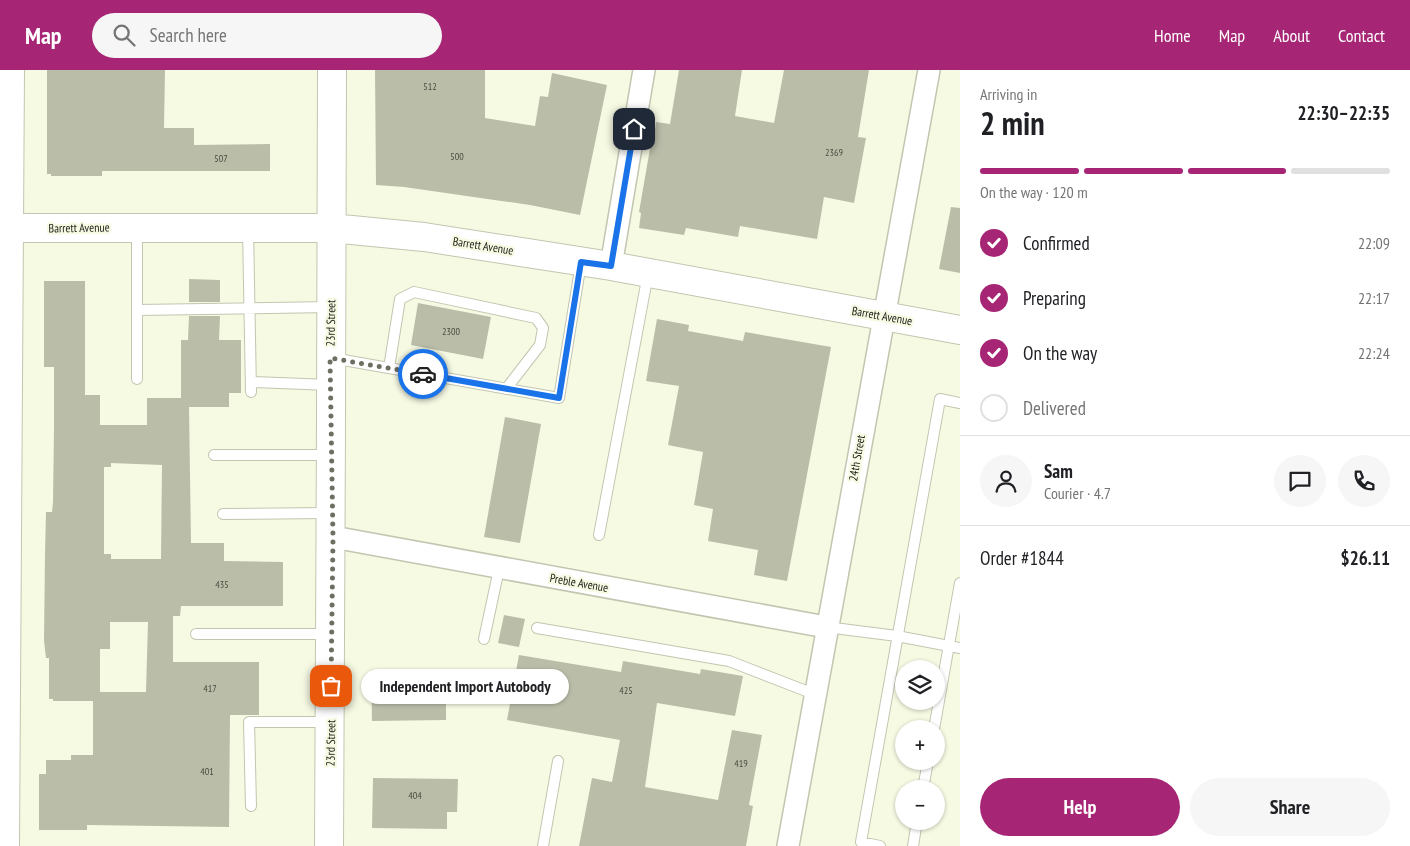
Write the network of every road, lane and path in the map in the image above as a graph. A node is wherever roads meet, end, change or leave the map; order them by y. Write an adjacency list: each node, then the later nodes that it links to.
1 (10, 70): 7 (main road)
2 (332, 70): 8 (main road, 23rd Street)
3 (644, 70): 10 (street)
4 (929, 70): 15 (street, 24th Street)
5 (137, 227): 6 (main road, Barrett Avenue); 7 (main road, Barrett Avenue); 14 (lane)
6 (248, 227): 8 (main road, Barrett Avenue); 12 (lane)
7 (4, 228): 44 (main road)
8 (331, 228): 9 (main road, Barrett Avenue); 13 (main road, 23rd Street)
9 (581, 262): 10 (main road, Barrett Avenue); 21 (lane)
10 (611, 266): 11 (main road, Barrett Avenue)
11 (648, 273): 15 (main road, Barrett Avenue); 27 (lane)
12 (250, 306): 13 (lane); 14 (lane); 20 (lane)
13 (331, 306): 17 (main road, 23rd Street)
14 (137, 310): 19 (lane)
15 (884, 316): 16 (main road, Barrett Avenue); 30 (street, 24th Street)
16 (960, 330)
17 (330, 358): 18 (lane); 20 (main road, 23rd Street)
18 (389, 368): 21 (lane); 21 (lane)
19 (137, 379)
20 (331, 385): 23 (main road, 23rd Street)
21 (506, 389)
22 (960, 403): 34 (lane)
23 (332, 454): 24 (lane); 26 (main road, 23rd Street)
24 (214, 455)
25 (223, 514): 26 (lane)
26 (333, 525): 28 (street, Preble Avenue); 33 (main road, 23rd Street)
27 (599, 535)
28 (499, 569): 30 (street, Preble Avenue); 35 (lane)
29 (960, 583): 36 (lane)
30 (826, 627): 34 (lane); 38 (street, 24th Street)
31 (537, 628): 38 (lane)
32 (196, 634): 33 (lane)
33 (332, 634): 40 (main road, 23rd Street)
34 (897, 636): 36 (lane); 48 (lane)
35 (484, 639)
36 (949, 646): 37 (lane); 39 (lane)
37 (960, 648)
38 (814, 694): 47 (street, 24th Street)
39 (936, 720)
40 (331, 722): 42 (lane); 45 (main road, 23rd Street)
41 (558, 760): 46 (lane)
42 (251, 806)
43 (916, 830): 49 (lane)
44 (5, 846)
45 (330, 846)
46 (543, 846)
47 (788, 846)
48 (880, 846)
49 (913, 846)

